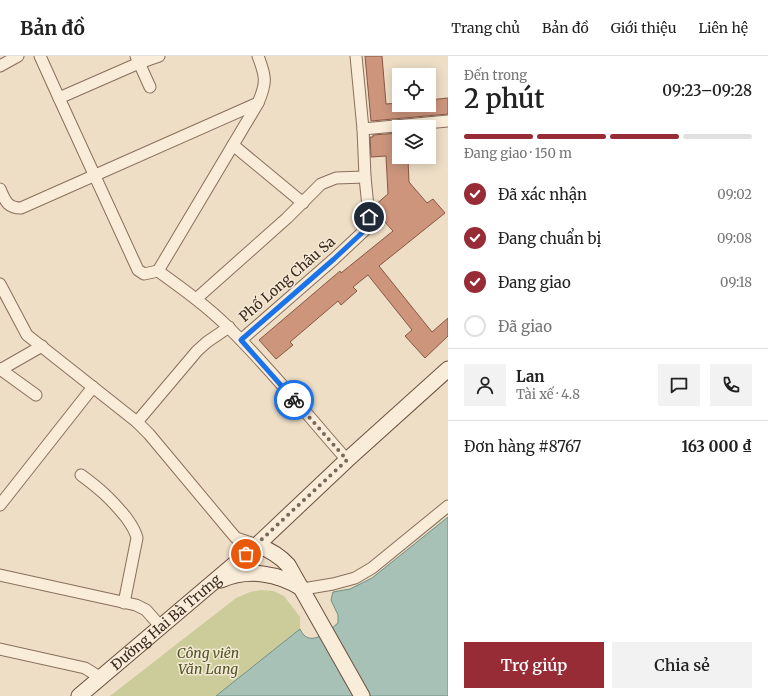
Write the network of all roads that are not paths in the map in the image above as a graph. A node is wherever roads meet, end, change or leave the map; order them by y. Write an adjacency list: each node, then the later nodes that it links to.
1 (18, 56): 7 (street)
2 (40, 56): 9 (street)
3 (159, 56): 6 (street)
4 (258, 56): 10 (street)
5 (356, 56): 12 (street, Phố Long Châu Sa)
6 (138, 60): 8 (street); 9 (street)
7 (0, 66)
8 (150, 87)
9 (58, 98): 14 (street)
10 (258, 103): 13 (street); 14 (street)
11 (448, 121): 12 (street)
12 (363, 129): 15 (street, Phố Long Châu Sa)
13 (233, 146): 17 (street); 18 (street)
14 (94, 175): 16 (street); 18 (street)
15 (365, 177): 17 (street); 22 (street, Phố Long Châu Sa)
16 (0, 189)
17 (303, 202): 20 (street)
18 (158, 271): 20 (street)
19 (0, 284): 23 (street)
20 (196, 298): 21 (street)
21 (229, 327): 22 (street); 28 (street)
22 (241, 340): 29 (street)
23 (42, 346): 25 (street); 26 (street)
24 (448, 369): 29 (street, Đường Hai Bà Trưng)
25 (0, 370): 27 (street)
26 (93, 387): 28 (street); 31 (street)
27 (36, 395)
28 (137, 422): 33 (street)
29 (347, 460): 33 (street, Đường Hai Bà Trưng)
30 (81, 475): 37 (street)
31 (0, 505)
32 (448, 506): 35 (street)
33 (257, 545): 35 (street); 36 (street, Đường Hai Bà Trưng)
34 (0, 575): 37 (street)
35 (302, 589): 36 (street); 42 (street)
36 (203, 591): 38 (street, Đường Hai Bà Trưng)
37 (124, 603): 38 (street)
38 (161, 626): 40 (street, Đường Hai Bà Trưng)
39 (0, 649): 40 (street)
40 (101, 678): 41 (street, Đường Hai Bà Trưng)
41 (79, 696)
42 (362, 696)

